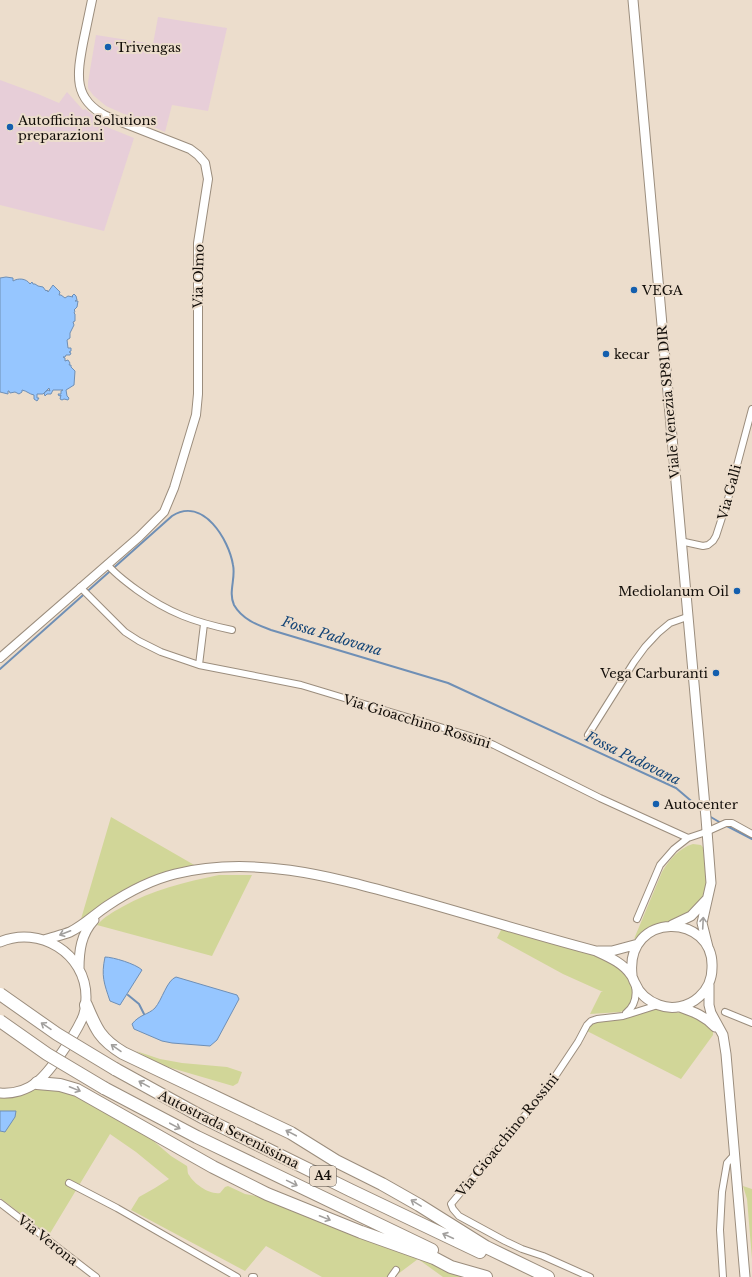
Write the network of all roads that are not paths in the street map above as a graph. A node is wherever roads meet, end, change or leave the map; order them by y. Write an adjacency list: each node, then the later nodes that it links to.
1 (92, 0): 5 (street, Via Olmo)
2 (633, 0): 4 (main road, Viale Venezia SP81 DIR)
3 (752, 409): 4 (street, Via Galli)
4 (680, 541): 7 (main road, Viale Venezia SP81 DIR)
5 (108, 565): 6 (street, Via Olmo); 8 (street)
6 (82, 589): 10 (street, Via Olmo); 11 (street, Via Gioacchino Rossini)
7 (687, 617): 12 (street); 13 (main road, Viale Venezia SP81 DIR)
8 (204, 624): 9 (street); 11 (street)
9 (232, 630)
10 (0, 658)
11 (199, 665): 15 (street, Via Gioacchino Rossini)
12 (588, 735)
13 (706, 832): 14 (street); 15 (street); 16 (main road, Viale Venezia SP81 DIR)
14 (752, 834)
15 (688, 838): 18 (street)
16 (707, 899): 19 (main road); 23 (main road, Viale Venezia SP81 DIR, one-way to 16)
17 (106, 907): 20 (main road, one-way to 20); 24 (main road); 25 (main road)
18 (637, 919)
19 (669, 926): 22 (main road); 23 (main road)
20 (44, 940): 21 (main road); 25 (main road)
21 (0, 942)
22 (638, 944): 24 (main road); 26 (main road)
23 (708, 947): 27 (main road)
24 (596, 951): 26 (main road)
25 (79, 970): 29 (main road)
26 (633, 979): 30 (main road); 33 (street)
27 (709, 984): 31 (main road); 36 (main road)
28 (0, 994): 47 (highway, Autostrada Serenissima / A4, one-way to 28, bridge)
29 (86, 1005): 37 (main road); 48 (highway, one-way to 29)
30 (658, 1005): 31 (main road); 33 (street, Via Gioacchino Rossini)
31 (680, 1007): 36 (main road)
32 (725, 1012): 35 (street)
33 (623, 1016): 49 (street, Via Gioacchino Rossini)
34 (0, 1021): 46 (highway, Autostrada Serenissima / A4, one-way to 46, bridge)
35 (752, 1023)
36 (722, 1035): 39 (main road)
37 (37, 1083): 38 (main road); 46 (highway, one-way to 46)
38 (0, 1093)
39 (735, 1154): 50 (street); 51 (main road)
40 (69, 1183): 44 (street)
41 (0, 1203): 43 (street, Via Verona)
42 (396, 1270): 45 (street)
43 (96, 1277)
44 (237, 1277)
45 (391, 1277)
46 (488, 1277)
47 (534, 1277)
48 (548, 1277)
49 (590, 1277)
50 (723, 1277)
51 (745, 1277)

